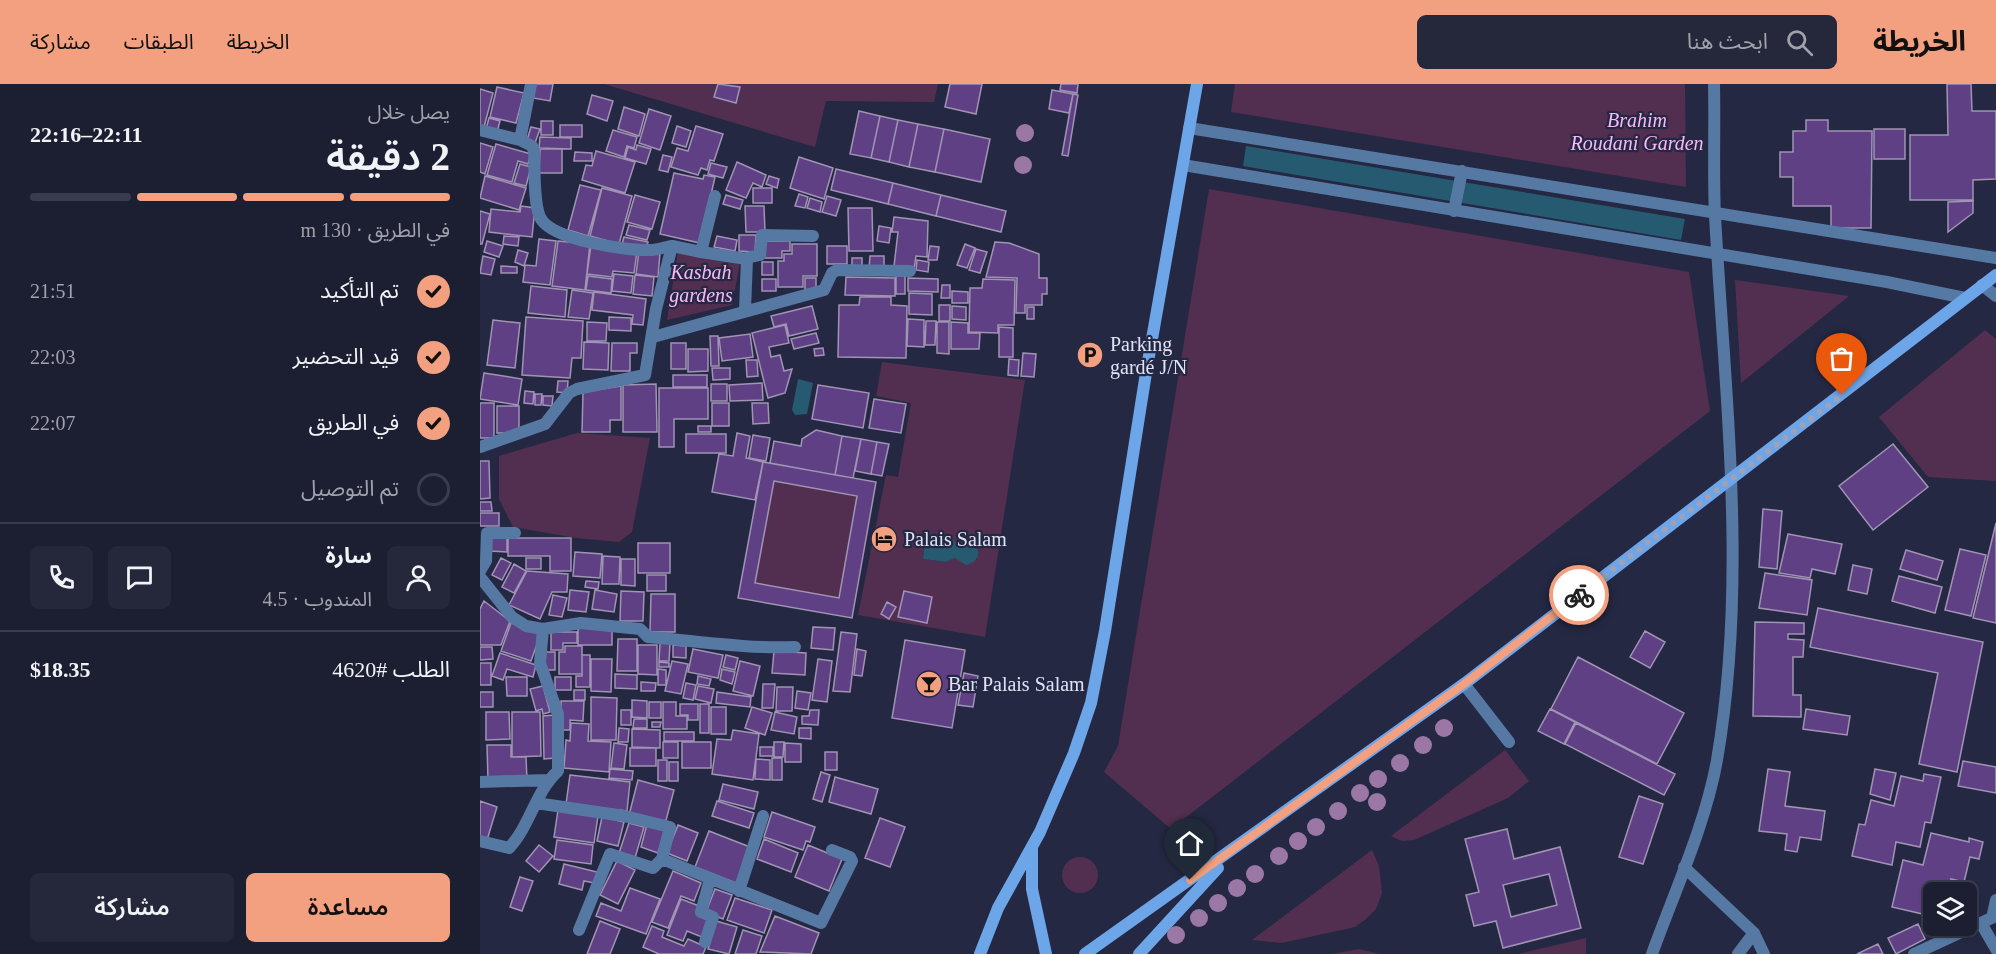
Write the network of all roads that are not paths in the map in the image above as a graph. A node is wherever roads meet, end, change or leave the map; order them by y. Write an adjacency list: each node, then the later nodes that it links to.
1 (531, 84): 6 (street)
2 (1197, 84): 4 (main road)
3 (1714, 84): 11 (street)
4 (1189, 128): 7 (main road); 8 (street)
5 (480, 130): 6 (street)
6 (520, 140): 13 (street)
7 (1183, 165): 10 (street); 40 (main road)
8 (1462, 171): 10 (street); 11 (street)
9 (715, 196): 14 (street)
10 (1454, 211): 15 (street)
11 (1715, 212): 15 (street); 17 (street)
12 (813, 236): 16 (street)
13 (672, 246): 14 (street); 24 (street)
14 (700, 252): 16 (street)
15 (1718, 255): 22 (street); 26 (street)
16 (746, 258): 23 (street)
17 (1996, 258)
18 (910, 271): 23 (street)
19 (1996, 274): 20 (main road)
20 (1982, 285): 21 (street); 22 (main road)
21 (1996, 296)
22 (1965, 298): 26 (main road)
23 (745, 310): 24 (street)
24 (653, 337): 25 (street)
25 (480, 447)
26 (1732, 477): 32 (main road); 43 (street)
27 (515, 533): 28 (street)
28 (480, 572)
29 (480, 578): 30 (street)
30 (543, 629): 31 (street); 34 (street)
31 (795, 647)
32 (1464, 684): 33 (street); 39 (main road)
33 (1509, 742)
34 (548, 780): 35 (street); 36 (street)
35 (480, 782)
36 (536, 803): 38 (street); 42 (street)
37 (763, 816): 45 (street)
38 (480, 841)
39 (1245, 841): 54 (main road); 55 (main road)
40 (1032, 847): 52 (main road); 53 (main road)
41 (832, 850): 45 (street)
42 (662, 859): 44 (street); 48 (street)
43 (1684, 867): 49 (street); 56 (street)
44 (710, 879): 45 (street); 50 (street)
45 (739, 891)
46 (1996, 900): 47 (street)
47 (1990, 919): 51 (street); 59 (street)
48 (579, 930)
49 (1754, 933): 57 (street); 58 (street)
50 (705, 942)
51 (1996, 949)
52 (980, 954)
53 (1046, 954)
54 (1084, 954)
55 (1139, 954)
56 (1652, 954)
57 (1738, 954)
58 (1764, 954)
59 (1914, 954)

